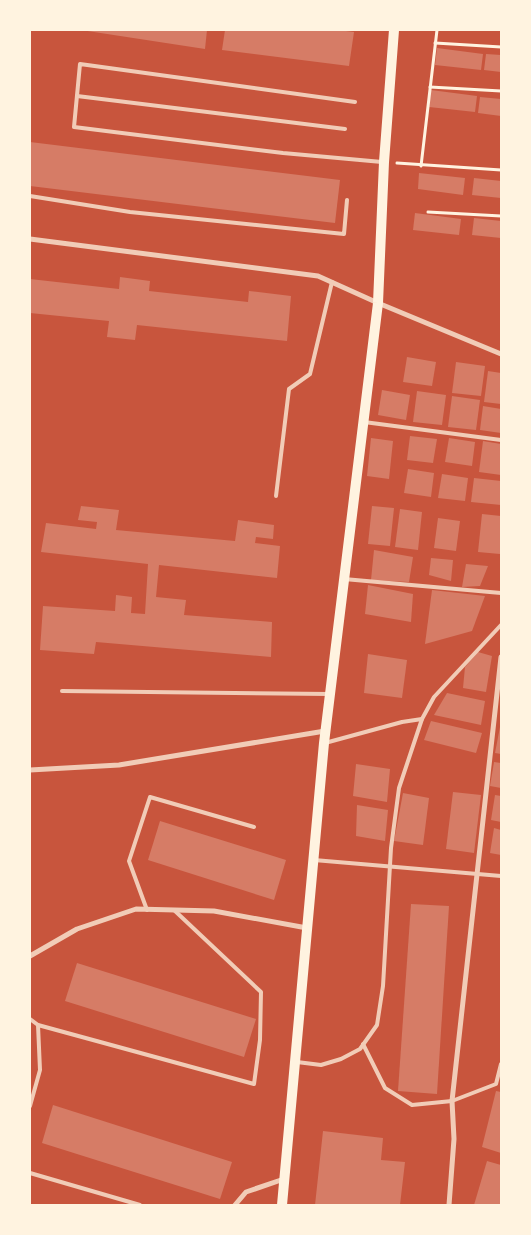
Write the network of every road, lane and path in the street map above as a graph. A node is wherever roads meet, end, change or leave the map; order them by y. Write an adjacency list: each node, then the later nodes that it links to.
1 (394, 30): 10 (main road)
2 (437, 30): 3 (path)
3 (435, 43): 4 (path); 5 (path)
4 (501, 47)
5 (430, 87): 6 (path); 11 (path)
6 (501, 91)
7 (77, 96): 8 (lane); 9 (lane); 10 (lane)
8 (355, 102)
9 (345, 129)
10 (384, 162): 11 (path); 19 (main road)
11 (421, 166): 12 (path)
12 (501, 170)
13 (30, 196): 14 (lane)
14 (347, 200)
15 (428, 212): 16 (path)
16 (501, 216)
17 (30, 239): 18 (street)
18 (332, 282): 19 (street); 23 (lane)
19 (378, 303): 20 (street); 21 (main road)
20 (501, 354)
21 (364, 422): 22 (lane); 24 (main road)
22 (501, 440)
23 (276, 496)
24 (344, 579): 25 (lane); 29 (main road)
25 (501, 593)
26 (501, 625): 30 (lane)
27 (501, 657): 37 (street)
28 (62, 692): 29 (lane)
29 (330, 694): 31 (main road)
30 (422, 719): 32 (lane); 36 (lane)
31 (325, 730): 32 (main road); 33 (street)
32 (324, 743): 35 (main road)
33 (30, 770)
34 (254, 827): 39 (lane)
35 (313, 860): 36 (lane); 41 (main road)
36 (391, 867): 37 (lane); 45 (lane)
37 (478, 874): 38 (lane); 49 (street)
38 (501, 876)
39 (147, 910): 40 (street); 42 (street)
40 (174, 910): 41 (street); 44 (lane)
41 (307, 928): 46 (main road)
42 (30, 956)
43 (30, 1019): 44 (lane)
44 (38, 1025): 50 (lane)
45 (363, 1044): 46 (lane); 49 (lane)
46 (295, 1062): 52 (main road)
47 (501, 1064): 48 (lane)
48 (498, 1084): 49 (lane)
49 (452, 1101): 56 (street)
50 (30, 1106)
51 (30, 1173): 53 (lane)
52 (284, 1179): 54 (street); 55 (main road)
53 (140, 1205)
54 (235, 1205)
55 (282, 1205)
56 (448, 1205)

